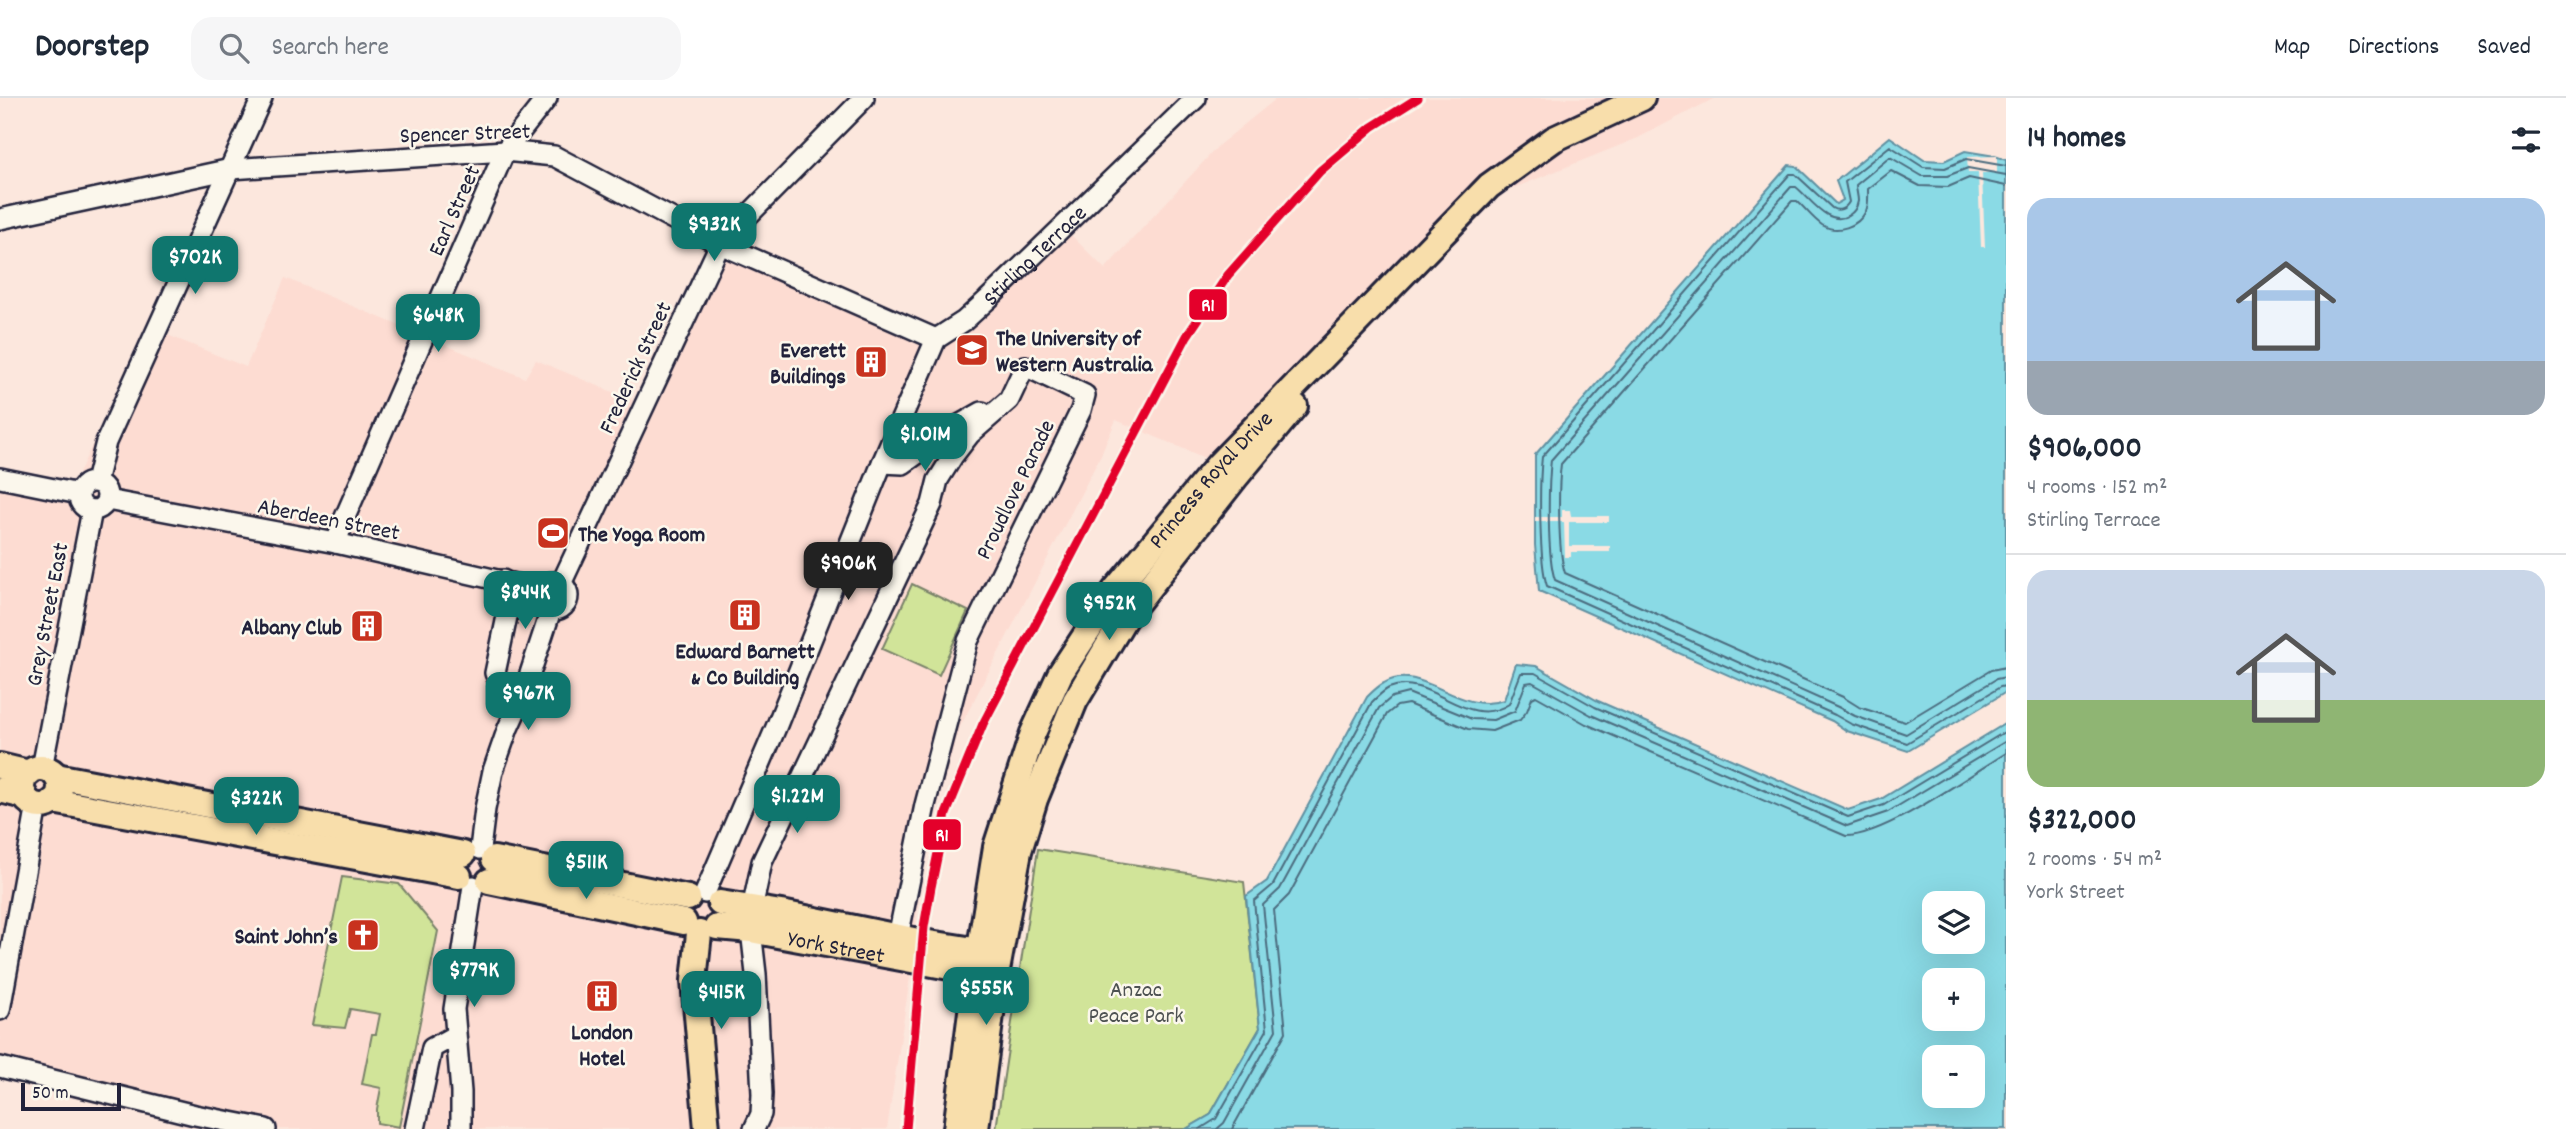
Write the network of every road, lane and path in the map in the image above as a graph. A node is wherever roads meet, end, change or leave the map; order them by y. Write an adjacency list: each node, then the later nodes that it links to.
1 (262, 98): 7 (street)
2 (547, 98): 6 (street, Earl Street)
3 (864, 98): 9 (street, Frederick Street)
4 (1196, 98): 10 (street, Stirling Terrace)
5 (1642, 98): 13 (main road, Princess Royal Drive)
6 (505, 151): 7 (street, Spencer Street); 9 (street, Spencer Street); 18 (street, Earl Street)
7 (231, 169): 8 (street, Spencer Street); 15 (street)
8 (0, 219)
9 (720, 244): 10 (street, Spencer Street); 20 (street, Frederick Street)
10 (936, 340): 12 (street)
11 (1009, 400): 12 (street); 30 (street, Proudlove Parade); 31 (street, Proudlove Parade)
12 (882, 463): 29 (street)
13 (1227, 471): 28 (main road, Princess Royal Drive); 33 (main road, Princess Royal Drive)
14 (0, 478): 16 (street)
15 (96, 482): 16 (street); 17 (street)
16 (79, 494): 17 (street)
17 (99, 505): 18 (street, Aberdeen Street); 25 (street, Grey Street East)
18 (336, 543): 19 (street, Aberdeen Street)
19 (503, 580): 21 (street, Aberdeen Street); 23 (street)
20 (561, 584): 21 (street); 22 (street)
21 (541, 590): 22 (street)
22 (551, 610): 23 (street)
23 (523, 695): 27 (street)
24 (0, 766): 25 (main road, York Street)
25 (40, 787): 26 (main road, York Street); 27 (main road, York Street); 34 (street, Grey Street East)
26 (0, 790)
27 (476, 868): 29 (main road, York Street); 35 (street)
28 (985, 907): 32 (main road); 33 (main road, Princess Royal Drive)
29 (702, 913): 30 (main road, York Street); 42 (main road)
30 (751, 919): 31 (main road, York Street); 43 (street, Proudlove Parade)
31 (896, 947): 32 (main road, York Street)
32 (935, 951): 33 (main road, York Street); 37 (main road)
33 (988, 963): 37 (main road, Princess Royal Drive); 44 (main road, Princess Royal Drive)
34 (0, 1010)
35 (454, 1036): 40 (street); 41 (street)
36 (0, 1067): 38 (street)
37 (957, 1119)
38 (195, 1122): 39 (street)
39 (266, 1129)
40 (415, 1129)
41 (461, 1129)
42 (707, 1129)
43 (754, 1129)
44 (976, 1129)

